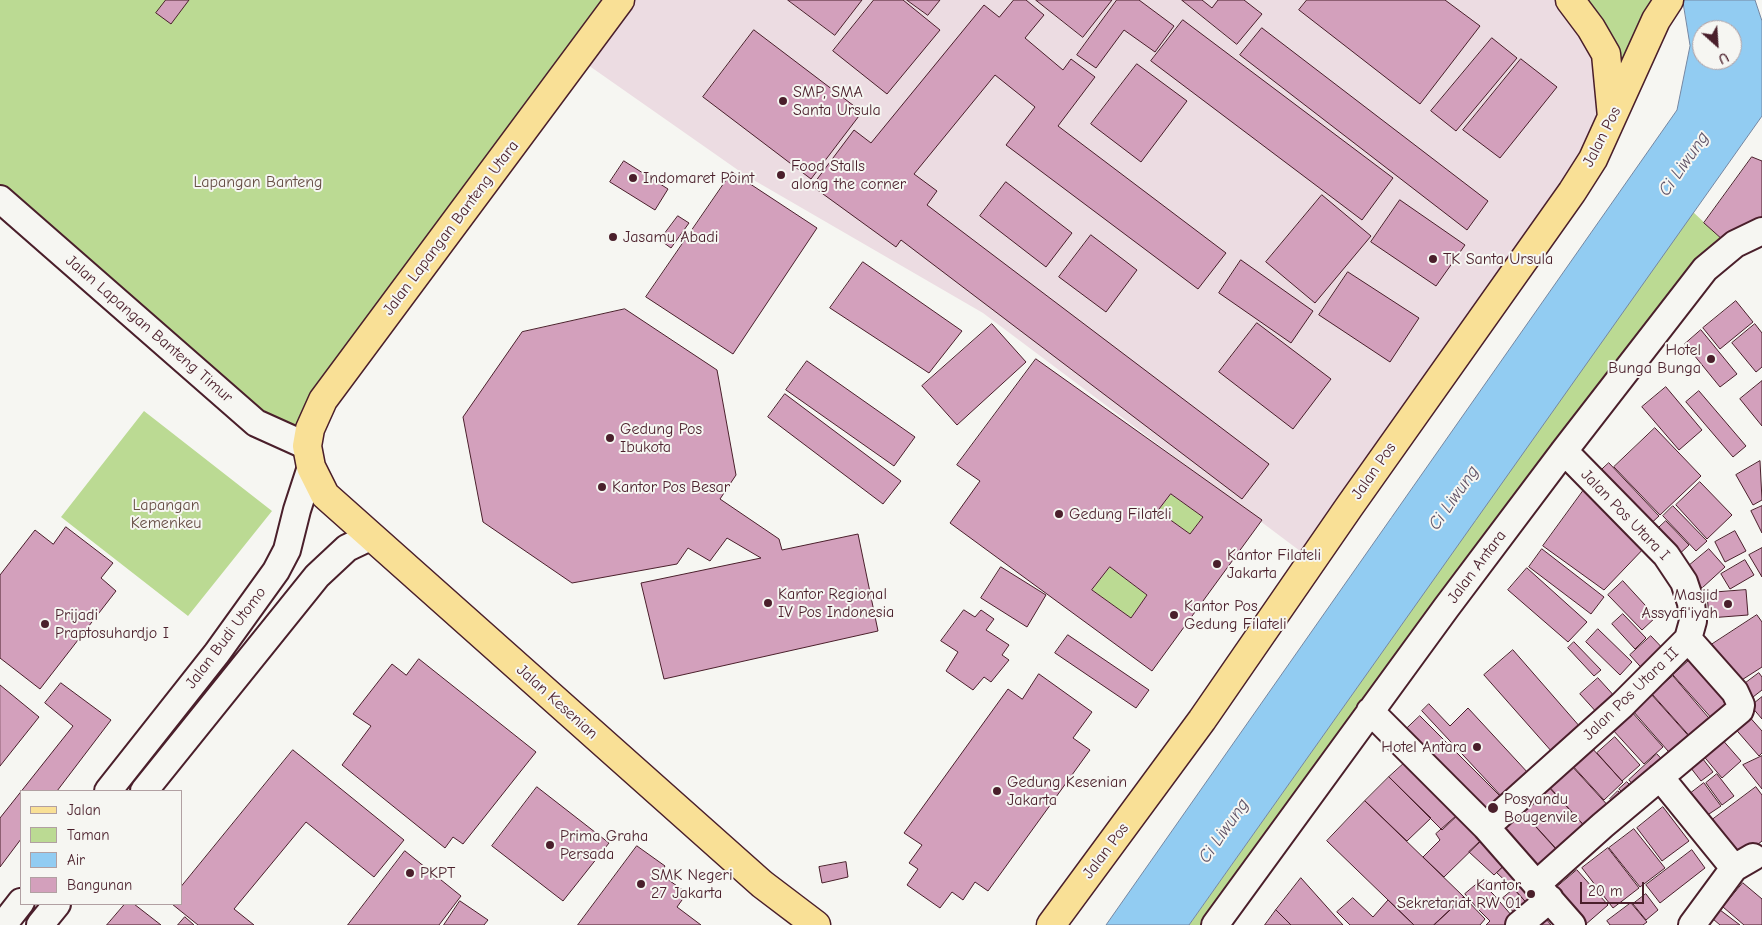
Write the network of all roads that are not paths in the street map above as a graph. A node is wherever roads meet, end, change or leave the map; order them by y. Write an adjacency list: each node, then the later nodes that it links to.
1 (620, 0): 8 (main road, Jalan Lapangan Banteng Utara)
2 (1570, 0): 4 (main road)
3 (1669, 0): 4 (main road, Jalan Pos)
4 (1612, 118): 19 (main road, Jalan Pos)
5 (0, 199): 8 (street, Jalan Lapangan Banteng Timur)
6 (1762, 231): 7 (street, Jalan Antara)
7 (1564, 451): 10 (street, Jalan Pos Utara I); 11 (street, Jalan Antara)
8 (309, 456): 9 (main road, Jalan Kesenian); 13 (street, Jalan Budi Utomo)
9 (370, 537): 14 (street, Jalan Budi Utomo); 22 (main road, Jalan Kesenian)
10 (1688, 639): 12 (street, Jalan Pos Utara II); 15 (street, Jalan Pos Utara II)
11 (1370, 712): 15 (street); 23 (street, Jalan Antara)
12 (1660, 777): 16 (street, Jalan Pos Utara II); 26 (street)
13 (109, 790)
14 (145, 790)
15 (1486, 826): 16 (street)
16 (1544, 891): 24 (street, Jalan Pos Utara II); 25 (street)
17 (20, 903): 20 (street)
18 (56, 905): 21 (street)
19 (1056, 919)
20 (3, 925)
21 (40, 925)
22 (816, 925)
23 (1215, 925)
24 (1519, 925)
25 (1572, 925)
26 (1692, 925)

